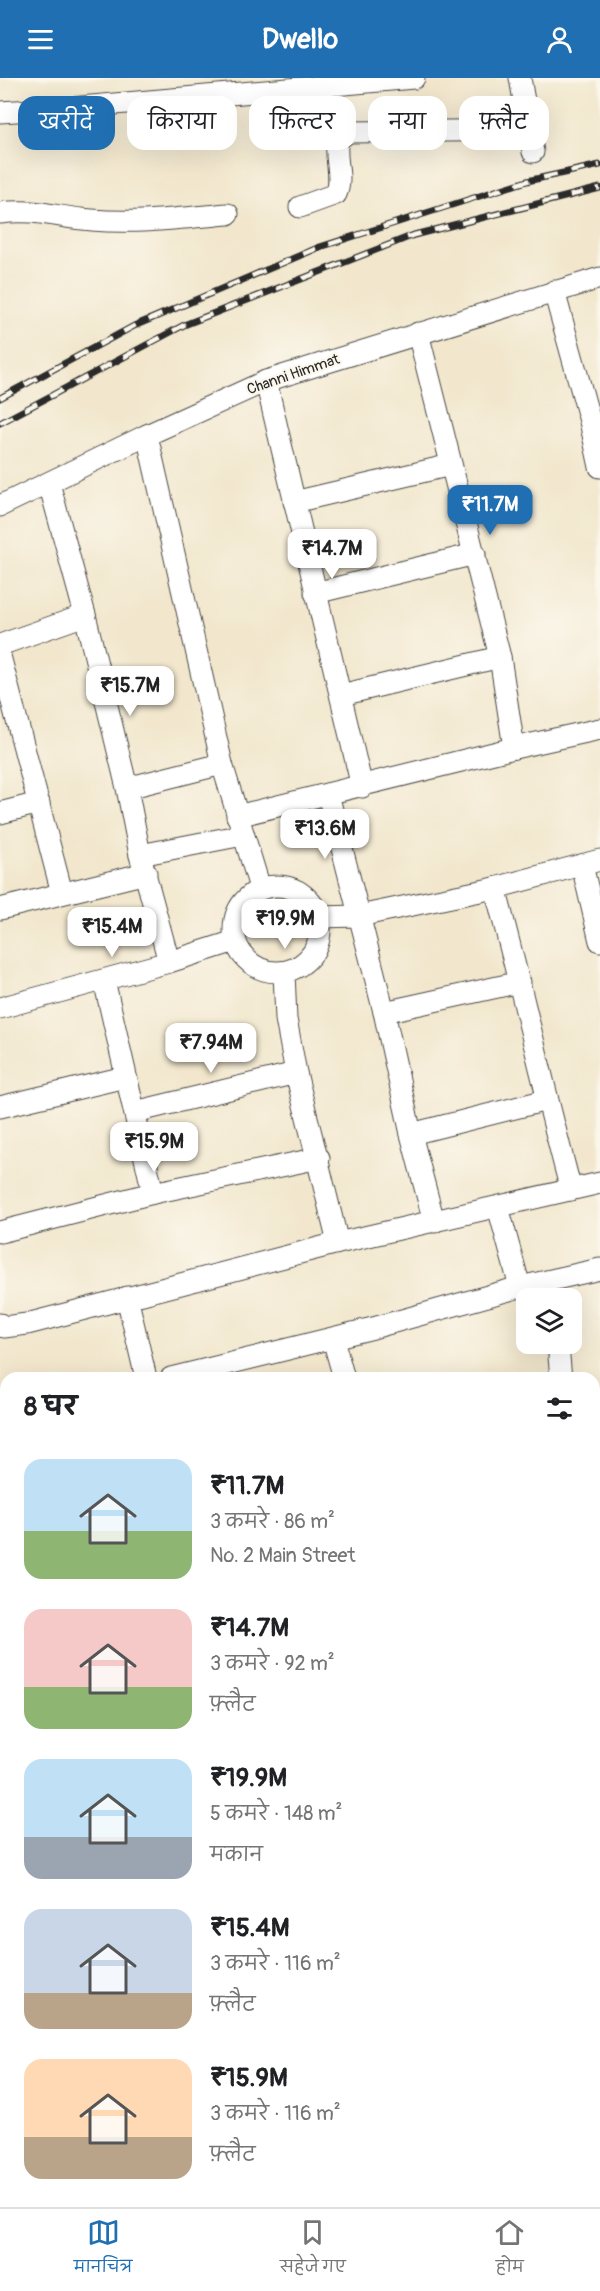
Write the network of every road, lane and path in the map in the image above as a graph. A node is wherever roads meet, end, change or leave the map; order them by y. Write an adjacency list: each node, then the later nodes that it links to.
1 (414, 78): 4 (street)
2 (520, 78): 3 (street)
3 (523, 96)
4 (0, 112)
5 (459, 131): 6 (street)
6 (300, 207)
7 (0, 213): 8 (street)
8 (228, 214)
9 (600, 278): 10 (street, Channi Himmat)
10 (554, 291): 11 (street, Channi Himmat); 13 (street)
11 (418, 333): 12 (street, Channi Himmat); 15 (street)
12 (266, 381): 14 (street, Channi Himmat); 18 (street)
13 (595, 420): 16 (street)
14 (147, 435): 17 (street, Channi Himmat); 29 (street)
15 (451, 465): 18 (street); 20 (street)
16 (600, 467)
17 (50, 483): 19 (street, Channi Himmat); 22 (street)
18 (294, 502): 21 (street)
19 (0, 506)
20 (475, 554): 21 (street); 25 (street)
21 (315, 593): 26 (street)
22 (85, 615): 23 (street); 31 (street)
23 (0, 645)
24 (0, 656): 33 (street)
25 (501, 657): 26 (street); 28 (street)
26 (341, 694): 30 (street)
27 (600, 729): 28 (street)
28 (514, 748): 30 (street)
29 (222, 764): 31 (street); 35 (street)
30 (362, 787): 32 (street)
31 (127, 788): 37 (street)
32 (328, 794): 35 (street); 42 (street)
33 (39, 803): 34 (street); 40 (street)
34 (0, 813)
35 (240, 826): 37 (street); 38 (street)
36 (591, 863): 39 (street); 44 (street)
37 (143, 864): 40 (street); 46 (street)
38 (260, 888): 43 (street); 45 (street)
39 (495, 888): 42 (street); 49 (street)
40 (62, 892): 41 (street)
41 (0, 909)
42 (359, 916): 43 (street); 51 (street)
43 (319, 917): 47 (street)
44 (600, 940)
45 (235, 941): 46 (street); 47 (street)
46 (169, 962): 48 (street)
47 (284, 972): 52 (street)
48 (104, 980): 50 (street); 53 (street)
49 (520, 982): 51 (street); 54 (street)
50 (0, 1008)
51 (384, 1012): 57 (street)
52 (296, 1073): 56 (street); 58 (street)
53 (125, 1077): 55 (street); 56 (street)
54 (547, 1100): 57 (street); 60 (street)
55 (0, 1107)
56 (135, 1112): 61 (street)
57 (411, 1134): 63 (street)
58 (319, 1158): 61 (street); 65 (street)
59 (600, 1183): 60 (street)
60 (571, 1190): 62 (street)
61 (153, 1193): 64 (street)
62 (498, 1207): 63 (street); 67 (street)
63 (434, 1222): 65 (street)
64 (0, 1232)
65 (338, 1243): 68 (street)
66 (600, 1269): 67 (street)
67 (520, 1287): 70 (street)
68 (127, 1298): 69 (street); 72 (street)
69 (0, 1324)
70 (333, 1339): 73 (street); 74 (street)
71 (559, 1357): 75 (street)
72 (145, 1372)
73 (196, 1372)
74 (342, 1372)
75 (560, 1372)

